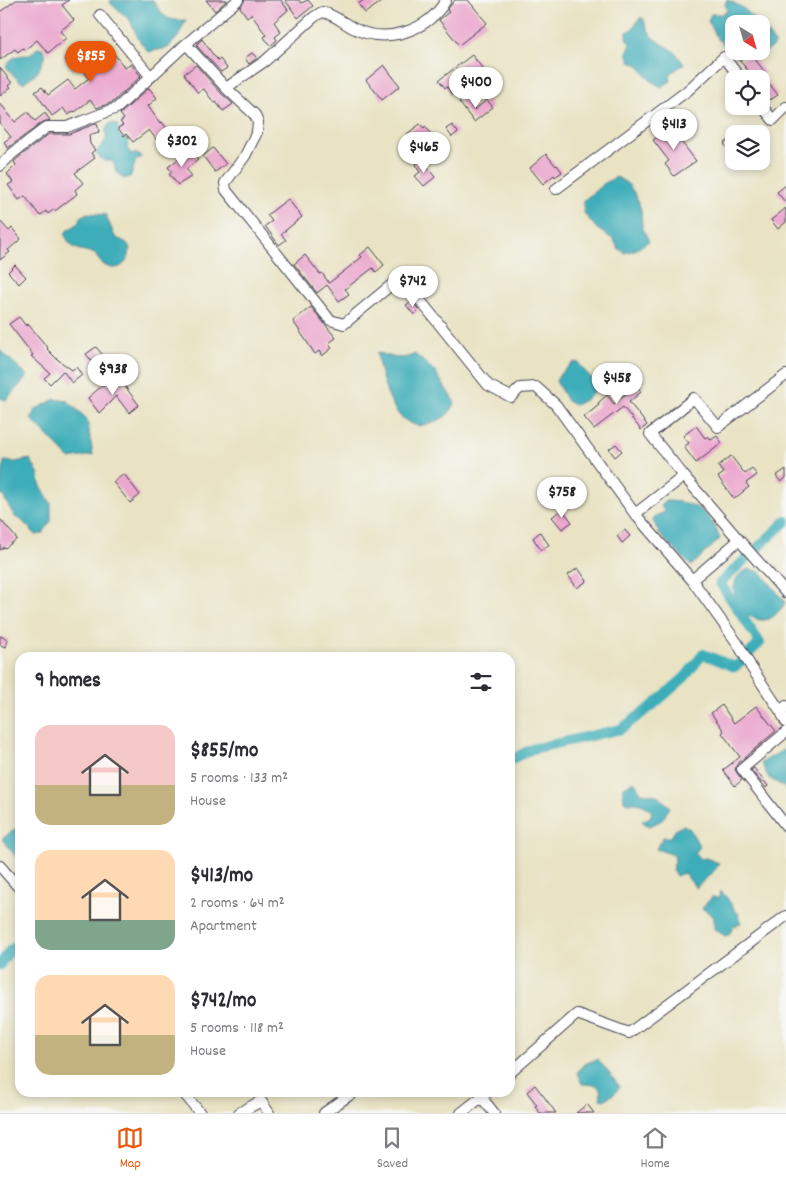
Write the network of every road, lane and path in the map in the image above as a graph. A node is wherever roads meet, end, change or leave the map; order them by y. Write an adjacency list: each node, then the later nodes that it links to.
1 (238, 0): 4 (street)
2 (446, 0): 7 (street)
3 (100, 15): 6 (street)
4 (186, 44): 6 (street); 7 (street)
5 (734, 70): 11 (street)
6 (151, 77): 10 (street)
7 (226, 88): 14 (street)
8 (786, 107): 9 (street)
9 (769, 115)
10 (0, 166)
11 (556, 189)
12 (786, 375): 13 (street)
13 (684, 476): 14 (street); 15 (street)
14 (635, 514): 16 (street)
15 (739, 540): 16 (street); 17 (street)
16 (692, 580): 18 (street)
17 (786, 593)
18 (783, 709): 19 (street)
19 (786, 722)
20 (786, 732): 21 (street)
21 (786, 826)
22 (0, 866): 23 (street)
23 (15, 883)
24 (786, 916): 25 (street)
25 (515, 1069)
26 (187, 1097): 30 (street)
27 (347, 1097): 33 (street)
28 (482, 1097): 34 (street)
29 (486, 1097): 35 (street)
30 (200, 1113)
31 (239, 1113): 32 (street)
32 (268, 1113)
33 (324, 1113)
34 (461, 1113)
35 (494, 1113)

